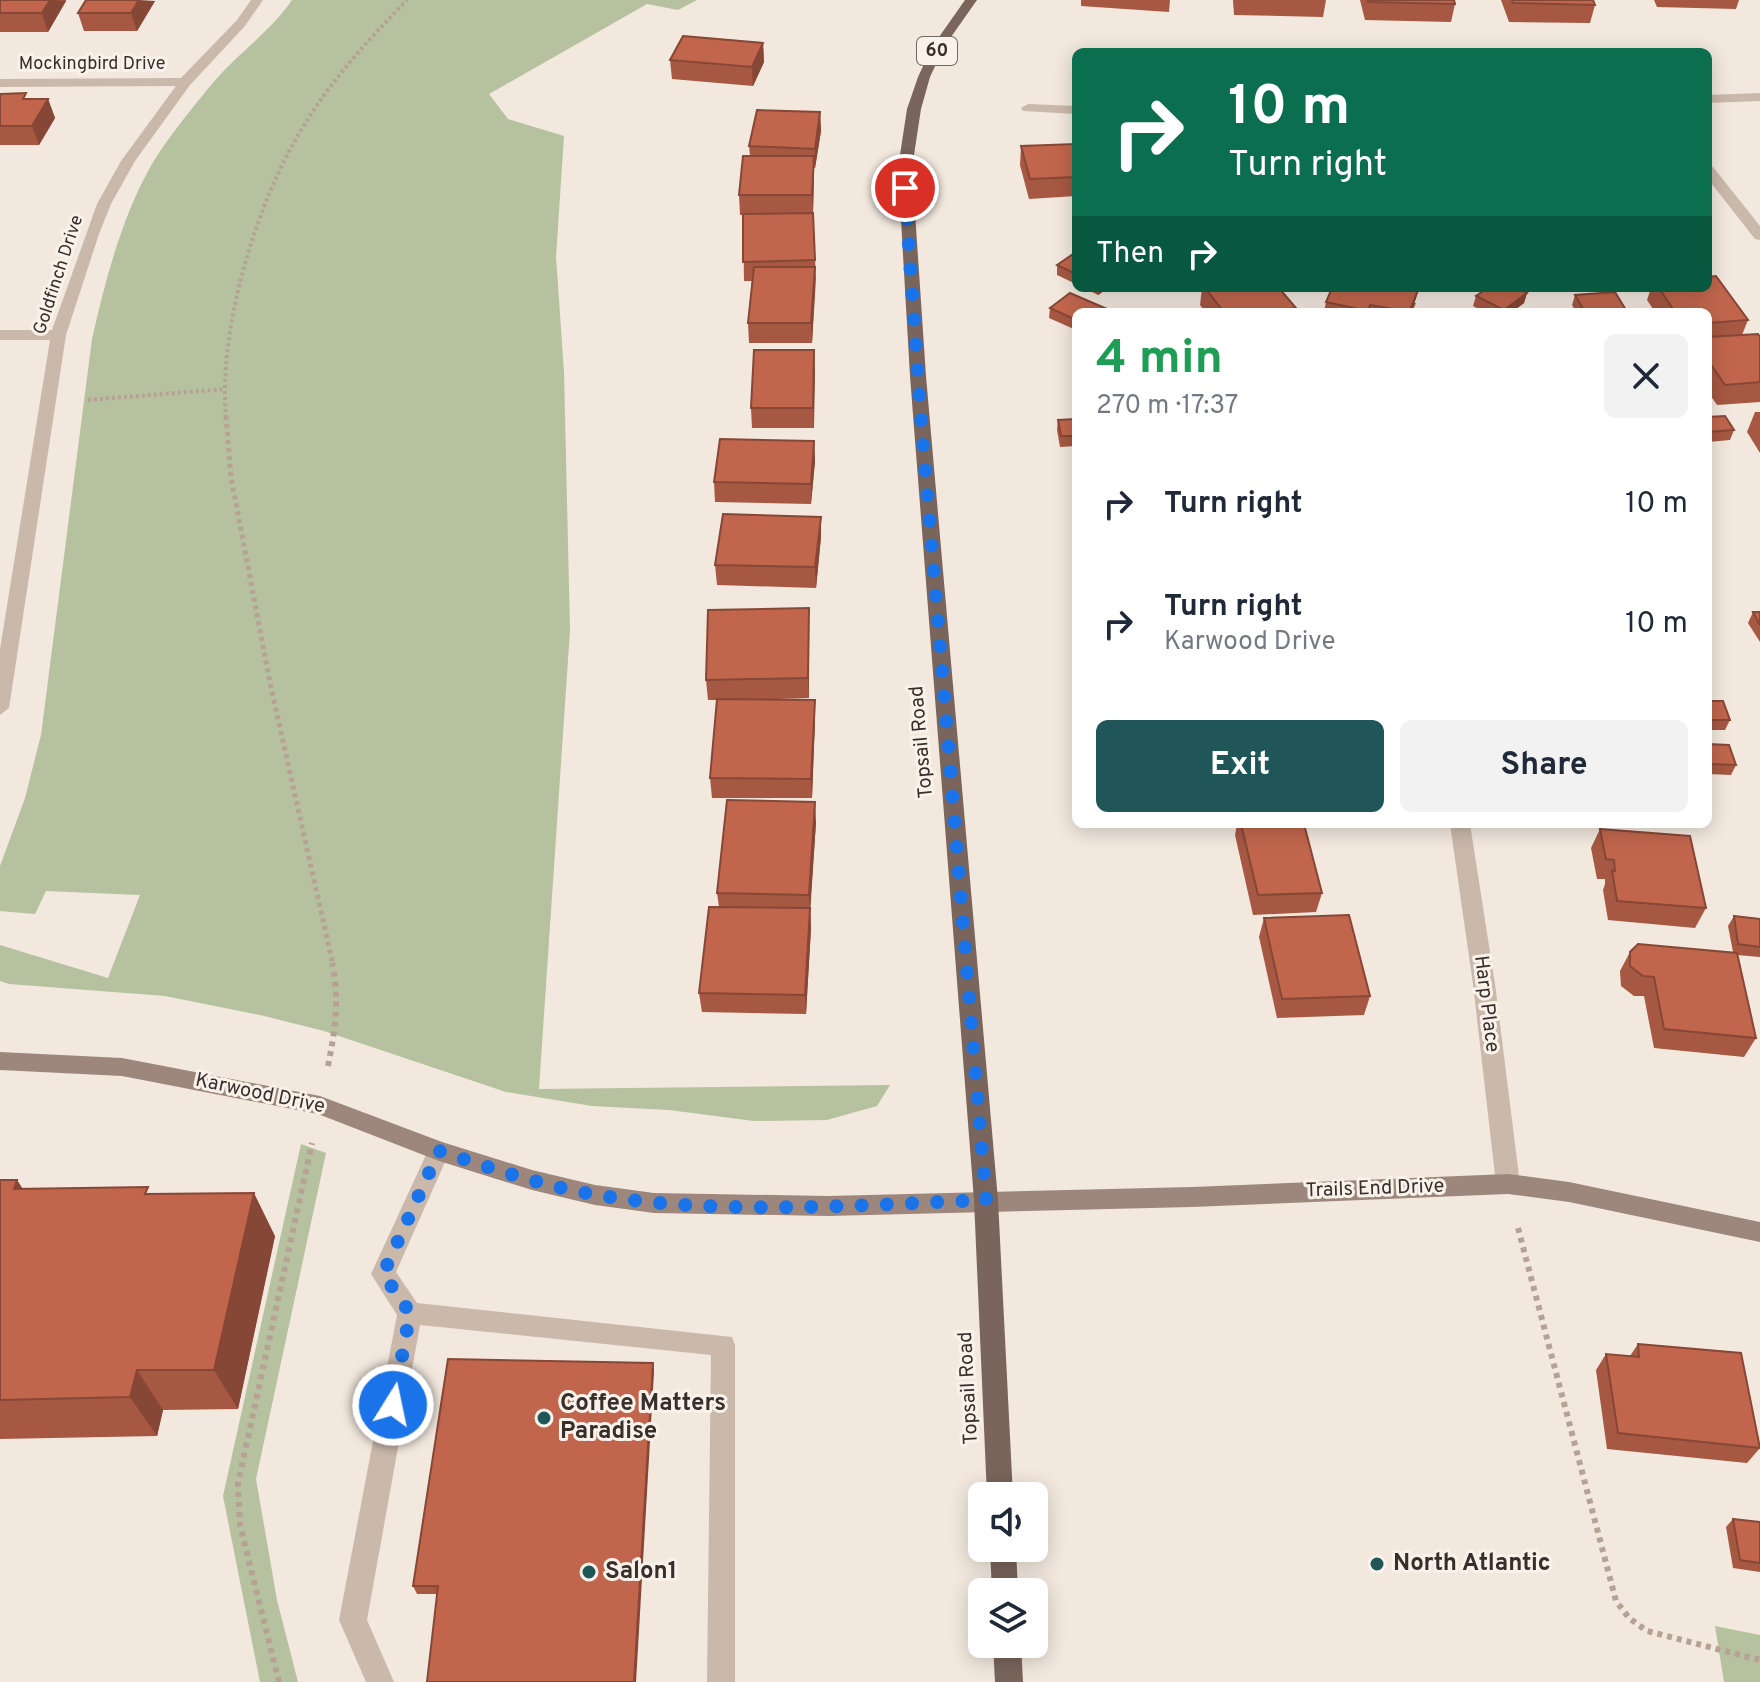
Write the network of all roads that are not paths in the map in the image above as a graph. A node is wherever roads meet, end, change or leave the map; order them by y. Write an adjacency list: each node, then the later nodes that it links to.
1 (257, 0): 3 (street, Goldfinch Drive)
2 (971, 0): 19 (main road, Topsail Road / 60)
3 (185, 82): 4 (street, Mockingbird Drive); 12 (street, Goldfinch Drive)
4 (0, 83)
5 (1760, 97): 6 (street)
6 (1712, 99)
7 (1028, 108): 8 (street)
8 (1072, 110)
9 (1712, 175): 10 (street)
10 (1760, 236)
11 (0, 335): 12 (street)
12 (58, 335): 13 (street, Goldfinch Drive)
13 (5, 643): 14 (street, Goldfinch Drive)
14 (0, 708)
15 (1461, 828): 18 (street, Harp Place)
16 (0, 1061): 17 (main road, Karwood Drive)
17 (439, 1151): 19 (main road, Karwood Drive); 21 (street)
18 (1508, 1184): 19 (main road, Trails End Drive); 20 (main road, Trails End Drive)
19 (986, 1200): 22 (main road, Topsail Road)
20 (1760, 1232)
21 (410, 1313): 24 (street); 25 (street)
22 (999, 1482)
23 (1008, 1658): 26 (main road)
24 (380, 1682)
25 (721, 1682)
26 (1009, 1682)

